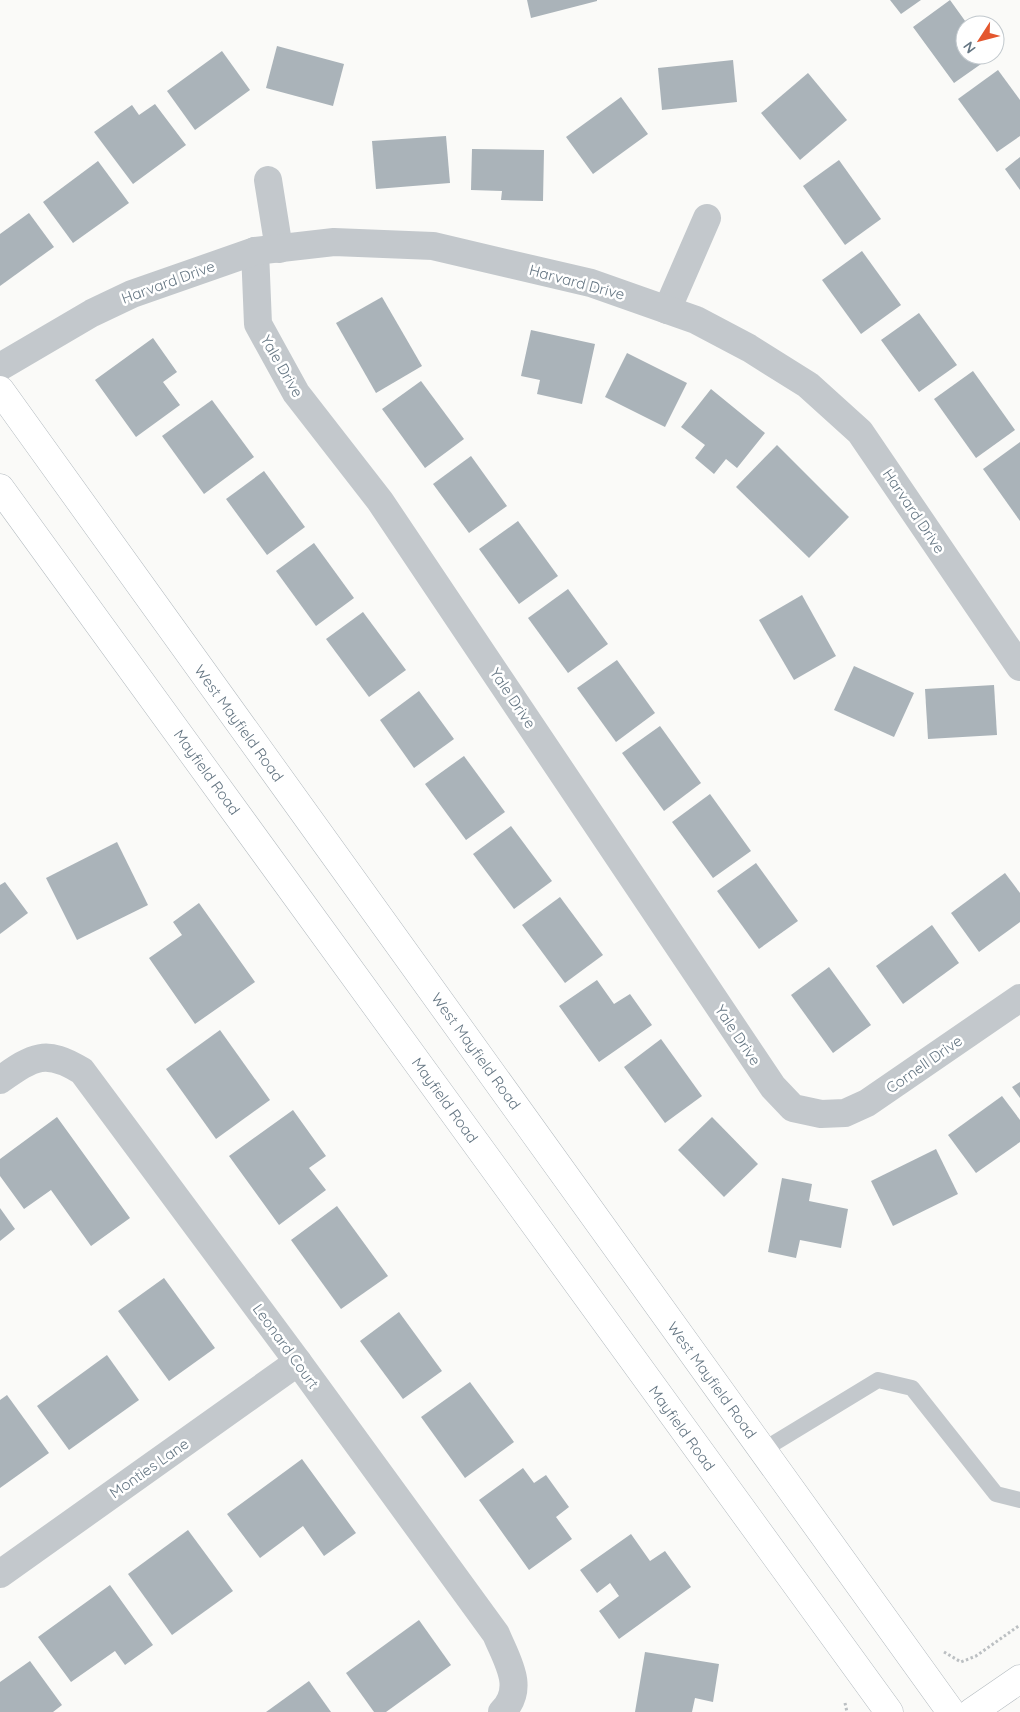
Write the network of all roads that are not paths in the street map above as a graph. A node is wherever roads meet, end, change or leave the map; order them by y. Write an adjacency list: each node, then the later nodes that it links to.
1 (268, 180): 3 (street, Yale Drive)
2 (707, 218): 4 (street)
3 (267, 250): 4 (street, Harvard Drive); 5 (street, Harvard Drive); 11 (street, Yale Drive)
4 (667, 310): 8 (street, Harvard Drive)
5 (0, 366)
6 (0, 390): 13 (main road, West Mayfield Road)
7 (0, 488): 18 (main road, Mayfield Road)
8 (1020, 667)
9 (1020, 998): 11 (street, Cornell Drive)
10 (0, 1080): 12 (street, Leonard Court)
11 (821, 1114)
12 (298, 1362): 15 (street, Monties Lane); 17 (street, Leonard Court)
13 (763, 1450): 14 (lane); 19 (main road, West Mayfield Road)
14 (1020, 1500)
15 (0, 1574)
16 (1020, 1679): 20 (main road)
17 (502, 1712)
18 (889, 1712)
19 (951, 1712)
20 (972, 1712)

